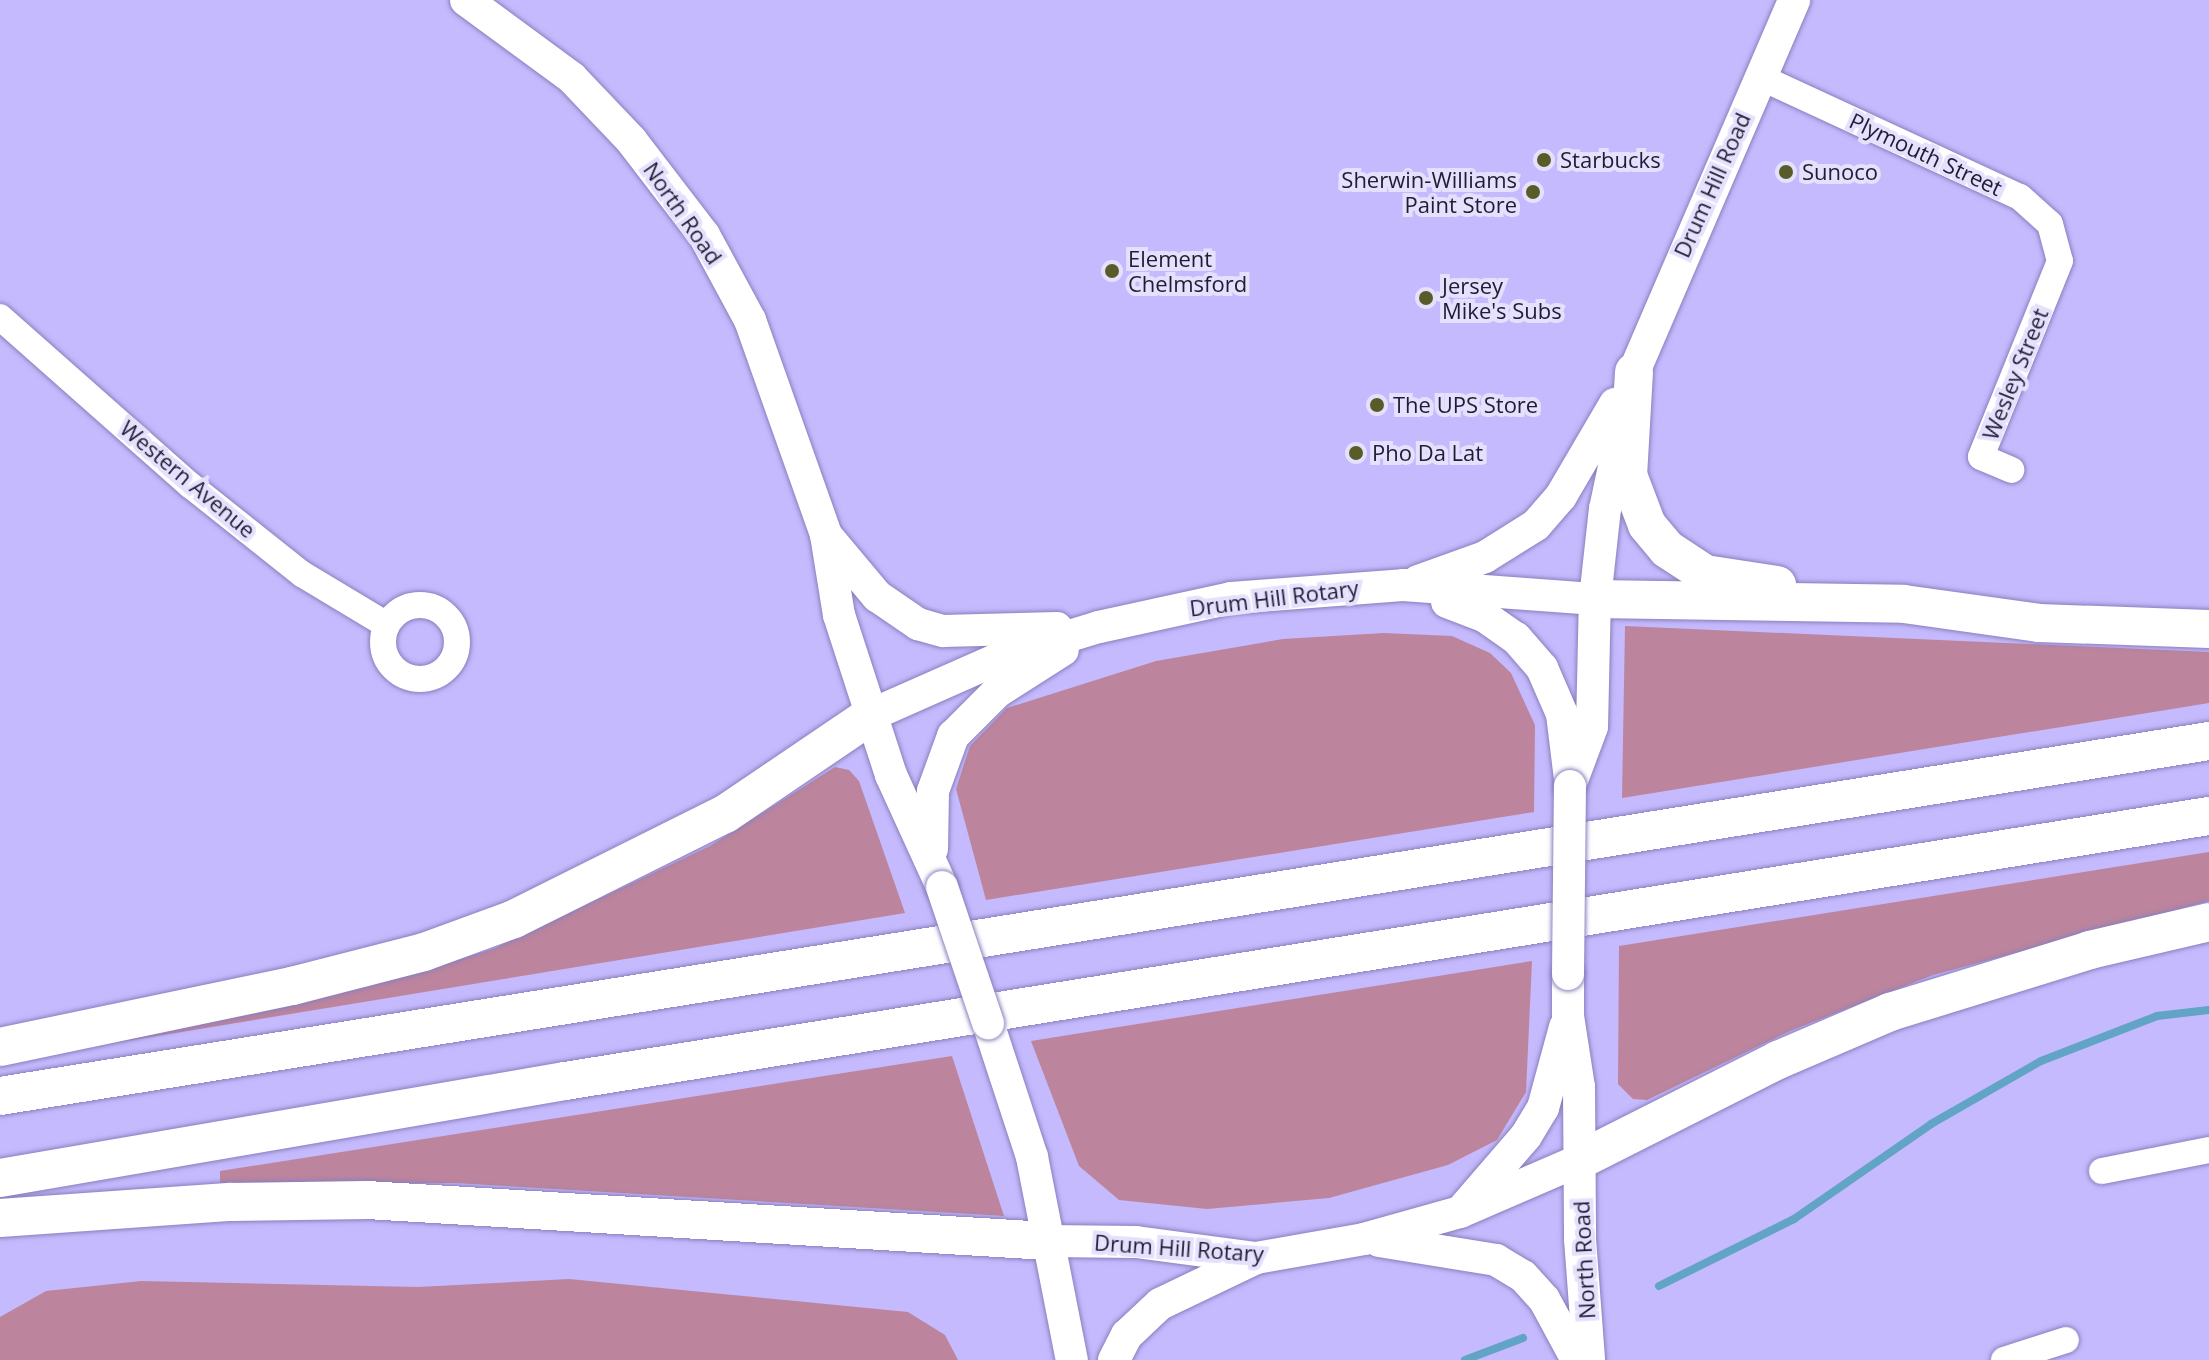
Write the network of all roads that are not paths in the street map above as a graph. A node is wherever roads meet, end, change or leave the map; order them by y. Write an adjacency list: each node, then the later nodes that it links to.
1 (466, 0): 8 (main road, North Road)
2 (1794, 0): 3 (main road, Drum Hill Road)
3 (1760, 77): 4 (street, Plymouth Street); 6 (main road, Drum Hill Road)
4 (2060, 261): 7 (street, Wesley Street)
5 (0, 317): 12 (street, Western Avenue)
6 (1634, 372): 9 (main road, Drum Hill Road); 10 (main road, Drum Hill Road); 11 (highway)
7 (2011, 470)
8 (826, 535): 13 (main road, North Road); 15 (main road, North Road)
9 (1403, 585): 10 (main road, Drum Hill Rotary); 13 (main road, Drum Hill Rotary); 17 (main road, Drum Hill Rotary)
10 (1595, 599): 11 (highway); 17 (main road, Drum Hill Rotary)
11 (1850, 602): 14 (highway)
12 (387, 625)
13 (1099, 627): 15 (main road, Drum Hill Rotary); 19 (main road, Drum Hill Rotary)
14 (2209, 629)
15 (871, 715): 19 (main road, Drum Hill Rotary); 22 (highway)
16 (2209, 741): 23 (highway)
17 (1570, 786): 21 (main road, Drum Hill Rotary, bridge)
18 (2209, 816): 27 (highway)
19 (938, 875): 31 (main road, Drum Hill Rotary, bridge)
20 (2209, 922): 25 (highway)
21 (1568, 1016): 25 (main road, Drum Hill Rotary); 28 (main road, Drum Hill Rotary)
22 (0, 1047)
23 (0, 1096)
24 (2209, 1150): 26 (street)
25 (1580, 1160): 28 (main road, Drum Hill Rotary); 37 (main road, North Road)
26 (2102, 1171)
27 (0, 1178)
28 (1460, 1212): 30 (main road, Drum Hill Rotary)
29 (0, 1218): 31 (highway)
30 (1364, 1239): 32 (main road, Drum Hill Rotary); 36 (main road, North Road)
31 (1048, 1241): 32 (main road, Drum Hill Rotary); 34 (main road)
32 (1256, 1258): 35 (main road)
33 (2066, 1340): 38 (street)
34 (1072, 1360)
35 (1114, 1360)
36 (1577, 1360)
37 (1589, 1360)
38 (2004, 1360)

